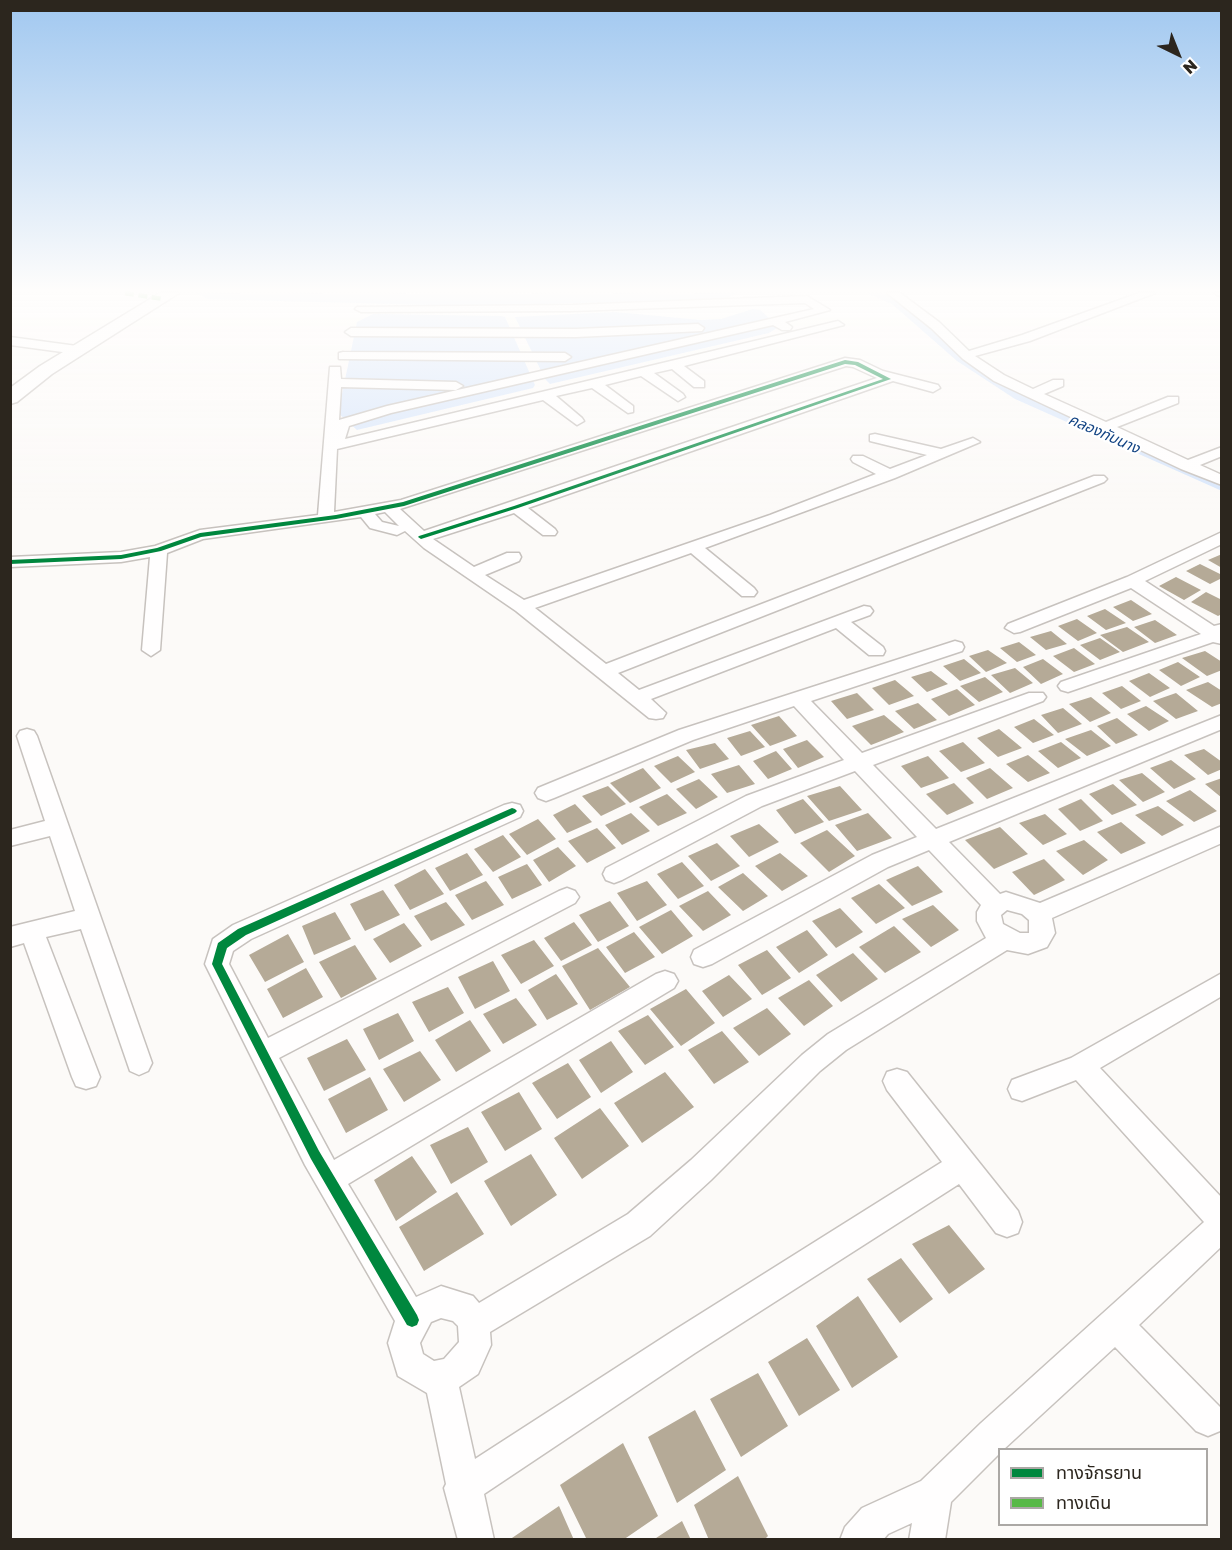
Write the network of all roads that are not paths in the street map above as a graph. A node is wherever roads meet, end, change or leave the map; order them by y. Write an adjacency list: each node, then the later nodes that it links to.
1 (56, 365): 20 (street)
2 (556, 365): 16 (street)
3 (669, 365): 9 (street)
4 (676, 365): 14 (street)
5 (701, 365): 10 (street)
6 (835, 365): 25 (street)
7 (861, 365): 11 (street)
8 (980, 365): 17 (street)
9 (644, 372): 13 (street); 19 (street)
10 (710, 372)
11 (884, 375): 15 (street); 31 (street)
12 (1058, 383): 17 (street)
13 (596, 384): 18 (street); 22 (street)
14 (699, 384)
15 (933, 388)
16 (474, 389): 28 (street); 28 (street)
17 (1032, 394): 24 (street)
18 (547, 396): 23 (street); 28 (street)
19 (678, 397)
20 (10, 398)
21 (1173, 400): 24 (street)
22 (628, 409)
23 (578, 421)
24 (1104, 428): 33 (street)
25 (621, 435): 31 (street); 37 (street)
26 (875, 438): 30 (street)
27 (974, 442): 30 (street)
28 (334, 445): 40 (street)
29 (1221, 451): 33 (street)
30 (943, 454): 34 (street)
31 (658, 459): 38 (street)
32 (858, 459): 34 (street)
33 (1186, 466): 36 (street)
34 (890, 475): 45 (street)
35 (1099, 479): 60 (street)
36 (1221, 481)
37 (388, 507): 39 (street); 43 (street)
38 (516, 507): 42 (street); 43 (street)
39 (365, 512): 40 (street); 41 (street)
40 (326, 519): 46 (street)
41 (397, 530)
42 (549, 532)
43 (421, 537): 49 (street)
44 (1221, 537): 50 (street)
45 (694, 547): 51 (street); 52 (street)
46 (159, 550): 48 (street); 58 (street)
47 (513, 557): 49 (street)
48 (10, 562)
49 (472, 574): 52 (street)
50 (1133, 581): 55 (street); 56 (street)
51 (748, 592)
52 (522, 607): 60 (street)
53 (864, 611): 54 (street)
54 (839, 621): 59 (street); 63 (street)
55 (1014, 628)
56 (1219, 635): 61 (street)
57 (955, 647): 64 (street)
58 (151, 650)
59 (876, 651)
60 (603, 672): 63 (street)
61 (1068, 686)
62 (1036, 697): 68 (street)
63 (637, 698): 65 (street)
64 (798, 699): 68 (street); 69 (street)
65 (656, 713)
66 (1221, 721): 73 (street)
67 (27, 736): 71 (street)
68 (860, 762): 73 (street); 75 (street)
69 (546, 793)
70 (512, 810): 85 (street)
71 (56, 827): 74 (street); 79 (street)
72 (1221, 834): 78 (street)
73 (934, 837): 77 (street); 82 (street)
74 (10, 838)
75 (614, 874)
76 (567, 897): 85 (street)
77 (996, 904): 78 (street); 81 (street)
78 (1038, 915): 81 (street)
79 (88, 916): 80 (street); 86 (street)
80 (21, 934): 88 (street)
81 (1005, 939): 97 (street)
82 (703, 957)
83 (665, 981): 92 (street)
84 (1221, 983): 87 (street)
85 (264, 1053): 92 (street)
86 (139, 1064)
87 (1080, 1066): 90 (street); 93 (street)
88 (86, 1077)
89 (897, 1081): 91 (street)
90 (1022, 1089)
91 (963, 1165): 94 (street); 101 (street)
92 (329, 1179): 96 (street)
93 (1221, 1220)
94 (1007, 1222)
95 (1221, 1225): 98 (street)
96 (412, 1320): 97 (street); 99 (street)
97 (474, 1324): 99 (street)
98 (1116, 1325): 100 (street); 102 (street)
99 (440, 1378): 101 (street)
100 (1208, 1419)
101 (462, 1488): 103 (street)
102 (934, 1494): 104 (street); 105 (street)
103 (476, 1539)
104 (858, 1539)
105 (927, 1539)

